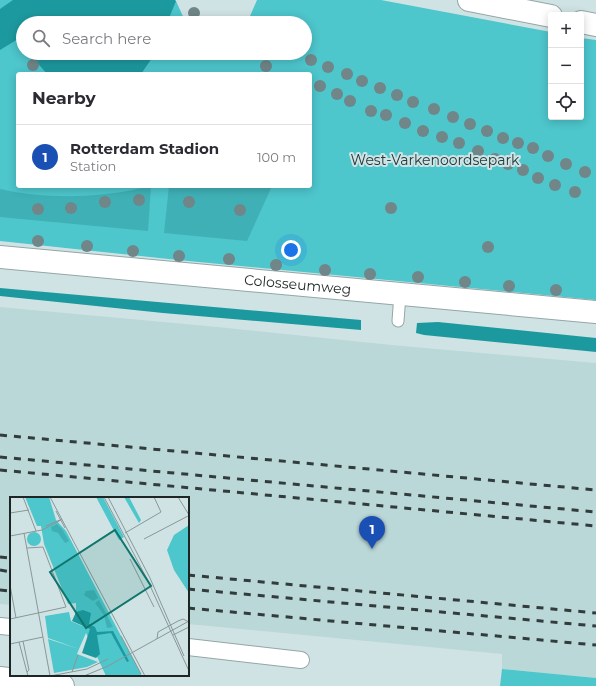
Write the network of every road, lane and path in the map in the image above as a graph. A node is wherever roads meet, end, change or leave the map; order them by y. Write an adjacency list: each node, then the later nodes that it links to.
1 (469, 0): 2 (main road)
2 (548, 15)
3 (584, 23): 4 (main road)
4 (596, 25)
5 (0, 257): 6 (main road, Colosseumweg)
6 (400, 294): 7 (main road, Colosseumweg); 8 (lane)
7 (596, 312)
8 (398, 321)
9 (0, 626): 10 (street)
10 (10, 627)
11 (189, 647): 12 (street)
12 (301, 660)
13 (0, 678): 14 (main road)
14 (63, 686)

